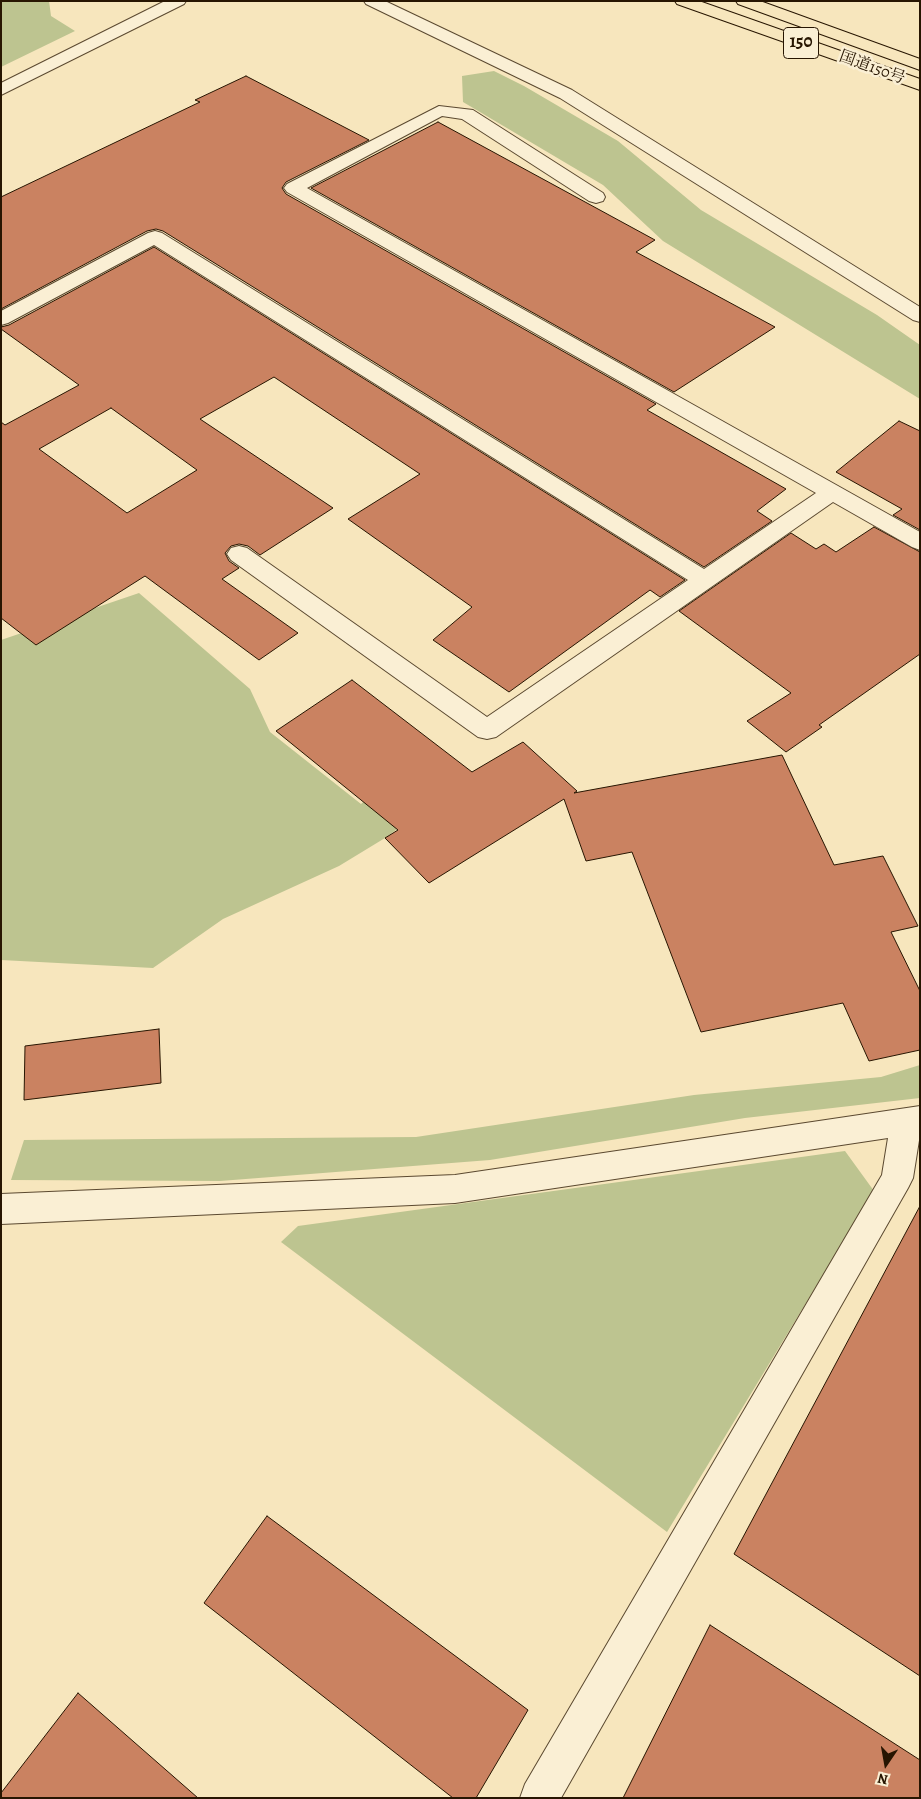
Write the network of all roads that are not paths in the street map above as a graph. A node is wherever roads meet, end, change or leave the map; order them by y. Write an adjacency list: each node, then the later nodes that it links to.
1 (178, 1): 7 (street)
2 (372, 1): 9 (street)
3 (682, 1): 6 (highway, 国道150号 / 150)
4 (744, 1): 5 (highway, 国道150号 / 150)
5 (920, 64)
6 (920, 86)
7 (1, 90)
8 (596, 197): 11 (street)
9 (920, 316)
10 (1, 319): 14 (street)
11 (831, 493): 12 (street); 14 (street)
12 (920, 542)
13 (239, 554): 14 (street)
14 (705, 580)
15 (913, 1121): 16 (street); 17 (street)
16 (1, 1209)
17 (539, 1798)

